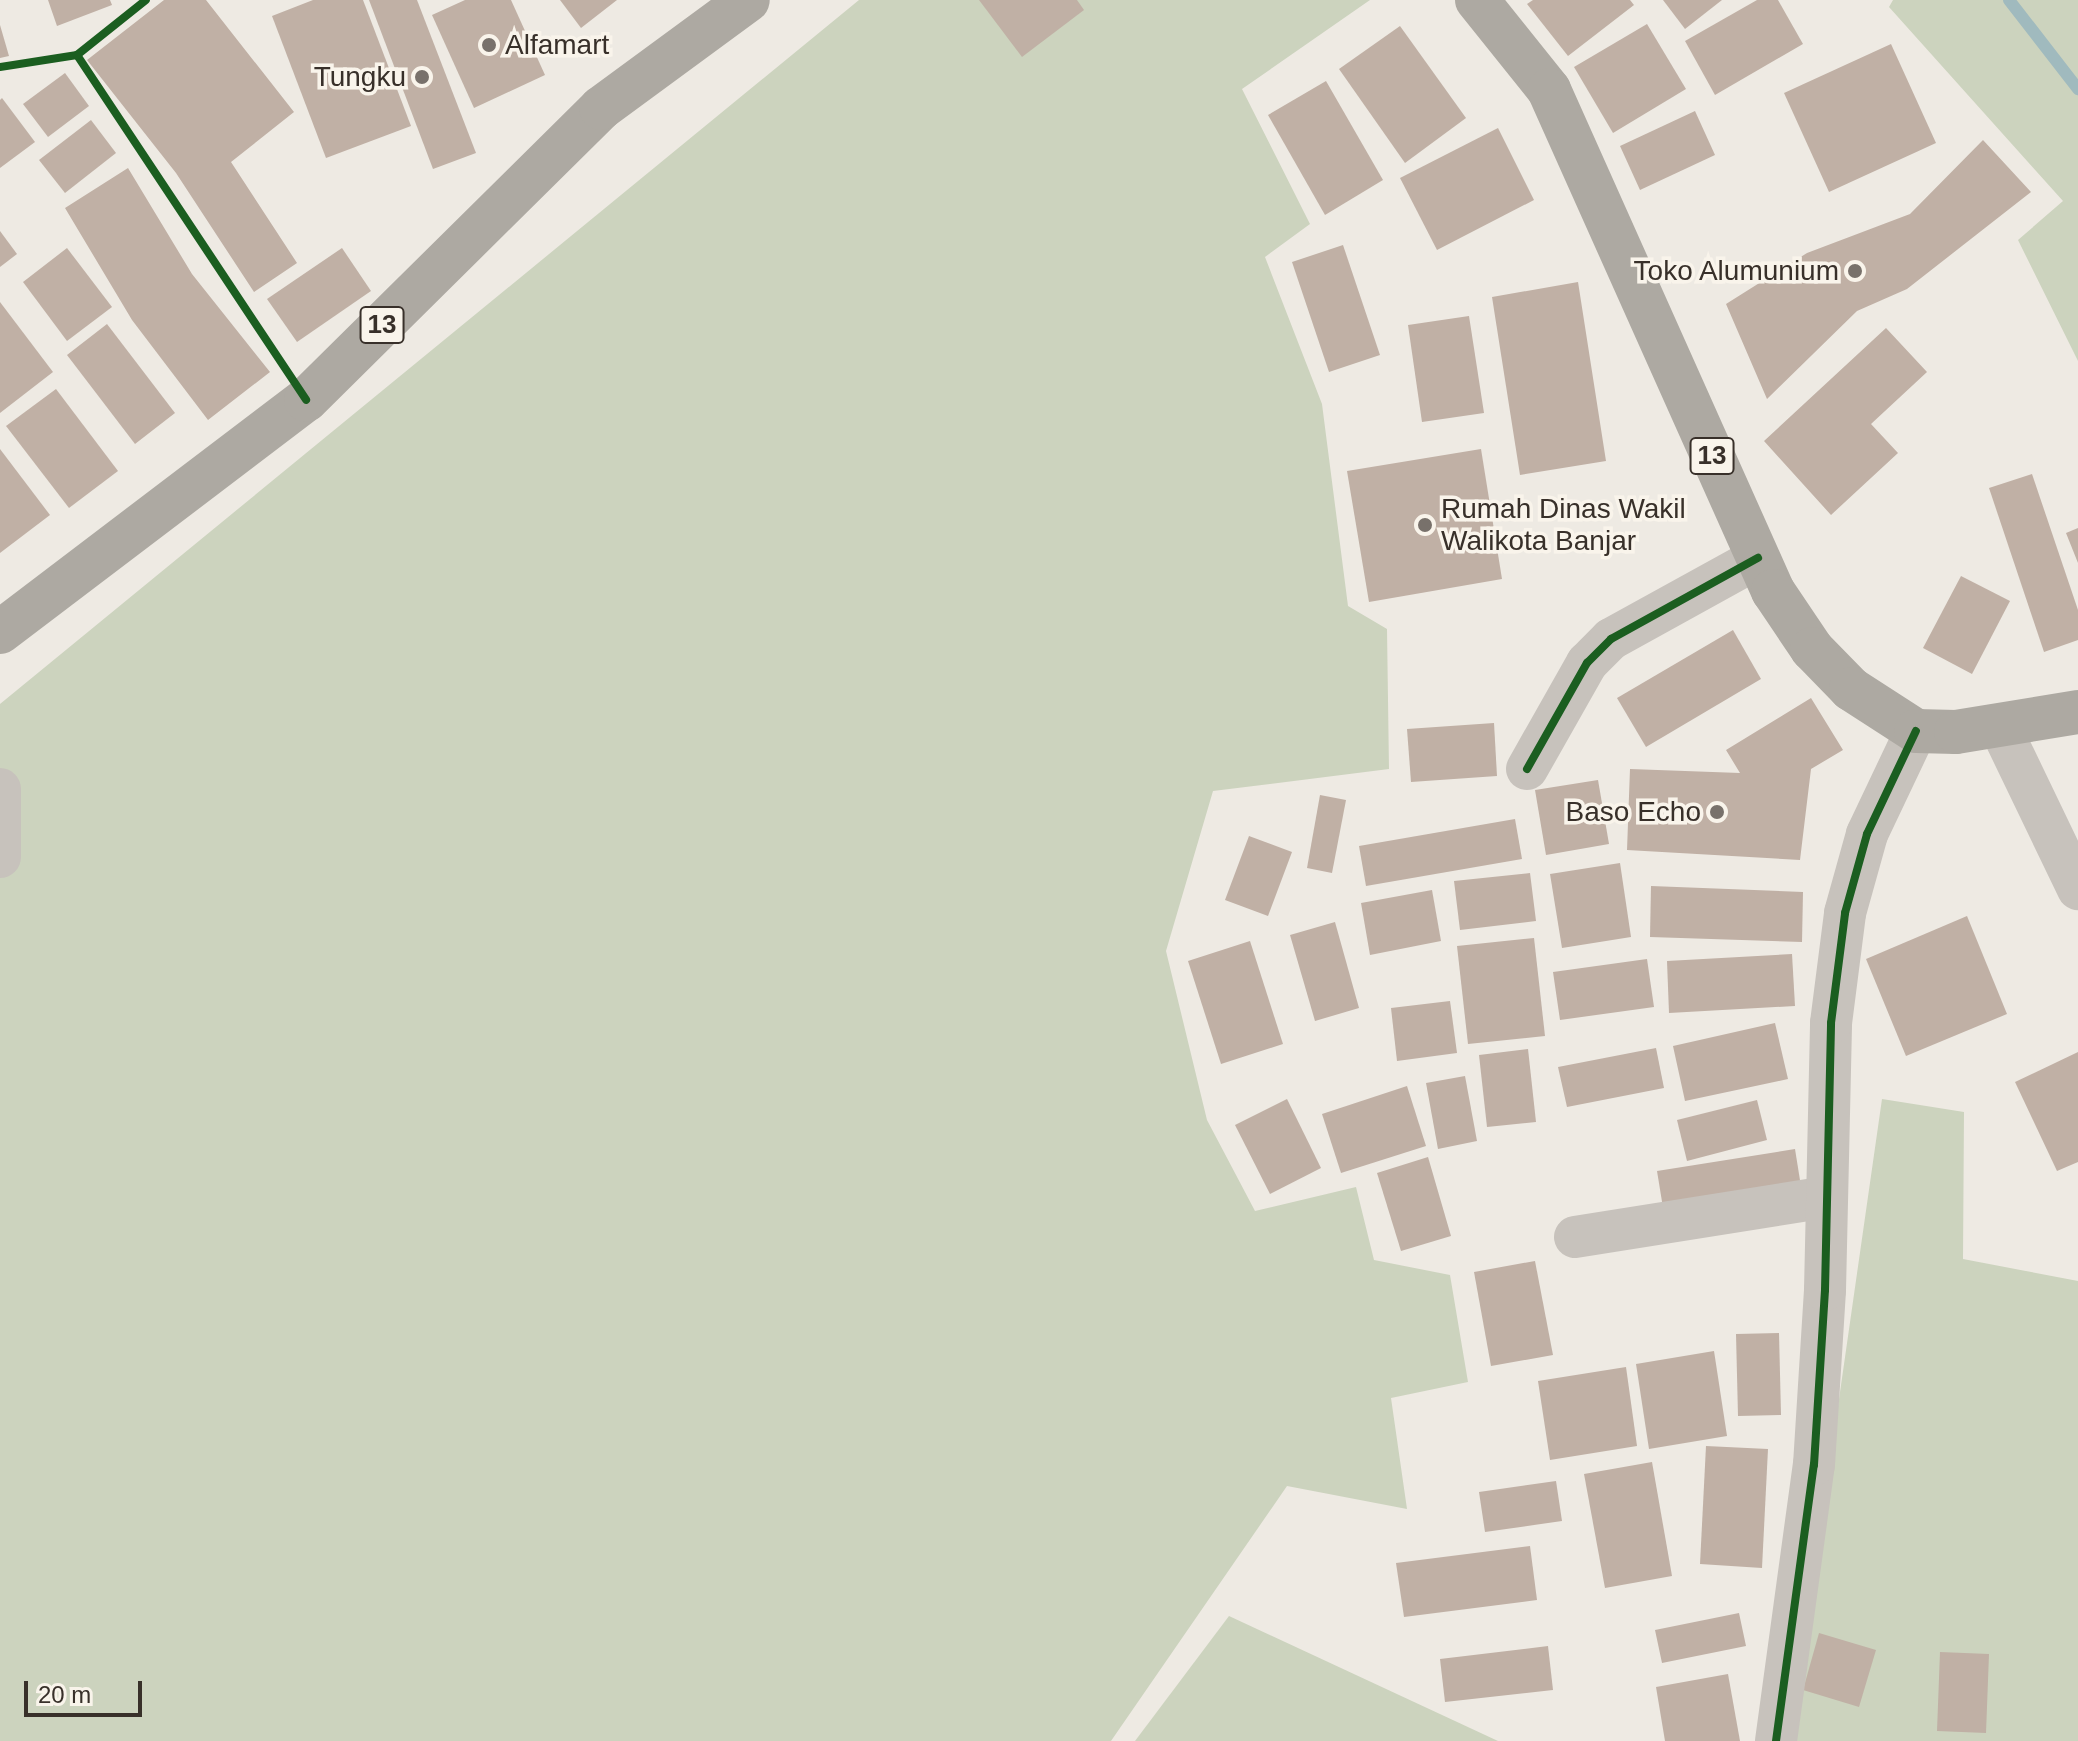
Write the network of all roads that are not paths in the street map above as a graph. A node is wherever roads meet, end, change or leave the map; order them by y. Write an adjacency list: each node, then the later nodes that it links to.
1 (748, 0): 4 (highway, 13)
2 (1477, 0): 3 (highway, 13)
3 (1758, 558): 7 (highway, 13); 8 (street)
4 (0, 632)
5 (2078, 712): 6 (highway)
6 (2000, 727): 7 (highway); 11 (street)
7 (1916, 731): 12 (street)
8 (1527, 769)
9 (0, 789): 10 (street)
10 (0, 857)
11 (2078, 889)
12 (1827, 1197): 13 (street); 14 (street)
13 (1575, 1237)
14 (1776, 1741)

